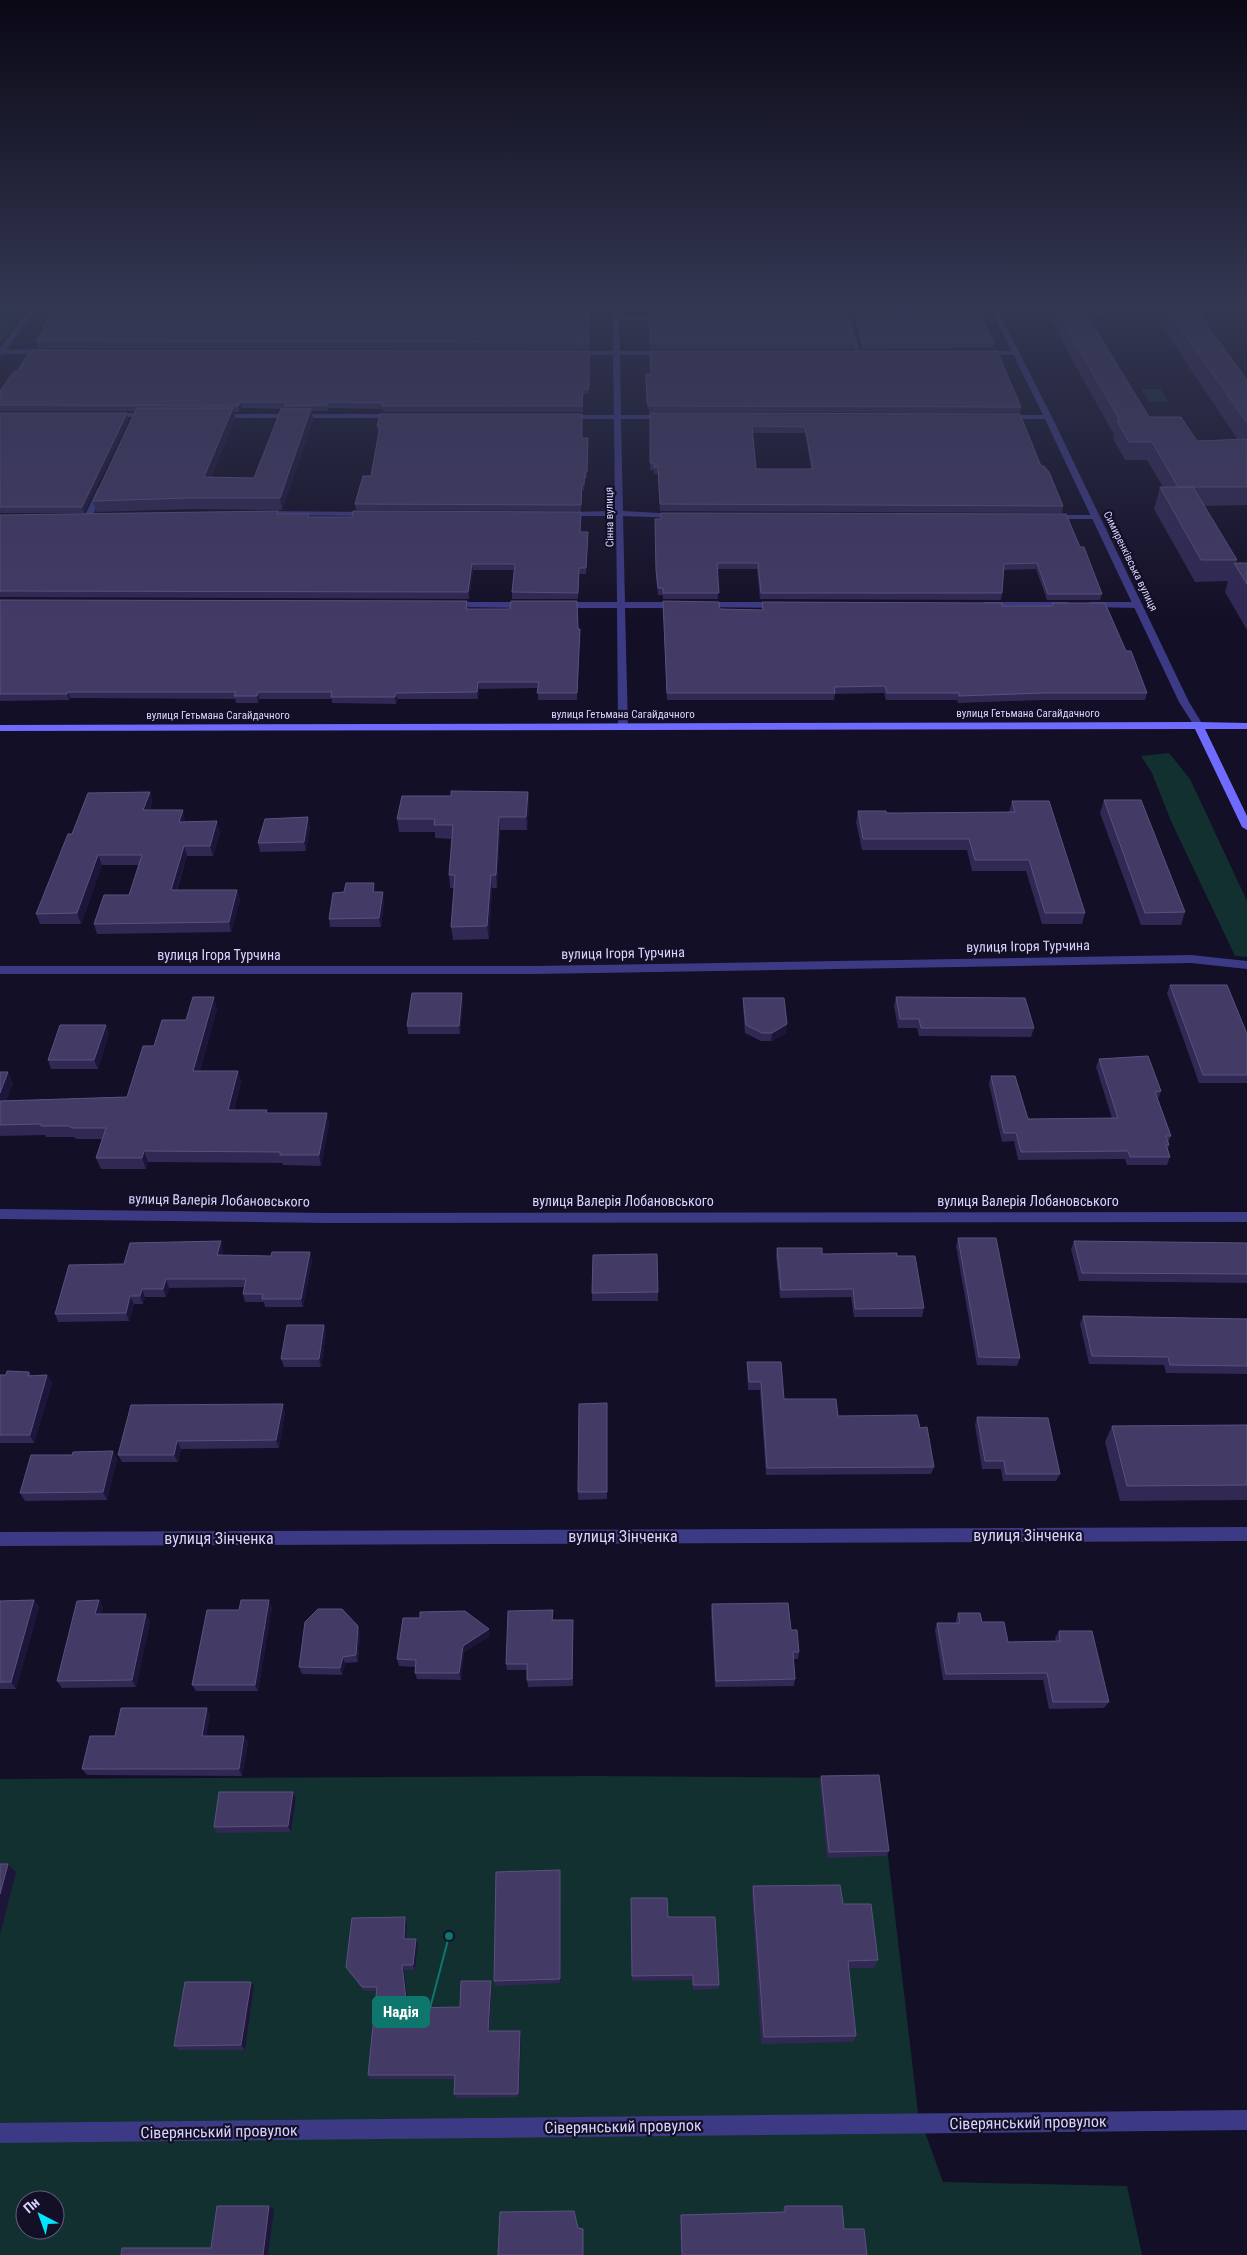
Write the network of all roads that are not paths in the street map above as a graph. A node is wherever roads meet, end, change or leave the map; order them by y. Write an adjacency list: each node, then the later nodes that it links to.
1 (618, 412): 9 (street, Сінна вулиця)
2 (1046, 412): 12 (street, Симиренківська вулиця)
3 (97, 415): 4 (street)
4 (136, 415): 5 (street); 13 (street)
5 (156, 415)
6 (205, 416): 7 (street)
7 (404, 416)
8 (552, 417): 9 (street)
9 (618, 417): 10 (street); 18 (street, Сінна вулиця)
10 (673, 417)
11 (996, 417): 12 (street)
12 (1048, 417): 22 (street, Симиренківська вулиця)
13 (132, 424)
14 (104, 483): 24 (street)
15 (249, 513): 16 (street)
16 (381, 514)
17 (560, 514): 18 (street)
18 (620, 514): 19 (street); 28 (street, Сінна вулиця)
19 (689, 516)
20 (98, 517): 24 (street)
21 (1040, 517): 22 (street)
22 (1096, 517): 31 (street, Симиренківська вулиця)
23 (78, 518): 24 (street)
24 (88, 518)
25 (439, 604): 26 (street)
26 (538, 605)
27 (548, 605): 28 (street)
28 (621, 605): 29 (street); 34 (street, Сінна вулиця)
29 (783, 605)
30 (972, 605): 31 (street)
31 (1138, 605): 32 (street, Симиренківська вулиця)
32 (1198, 725): 33 (main road, вулиця Гетьмана Сагайдачного); 34 (main road, вулиця Гетьмана Сагайдачного); 36 (main road, Симиренківська вулиця)
33 (1247, 726)
34 (623, 727): 35 (main road, вулиця Гетьмана Сагайдачного)
35 (0, 728)
36 (1247, 827)
37 (1247, 965): 38 (street, вулиця Ігоря Турчина)
38 (0, 970)
39 (0, 1214): 40 (street, вулиця Валерія Лобановського)
40 (1247, 1217)
41 (1247, 1534): 42 (street, вулиця Зінченка)
42 (0, 1539)
43 (1247, 2120): 44 (street, Сіверянський провулок)
44 (0, 2133)

